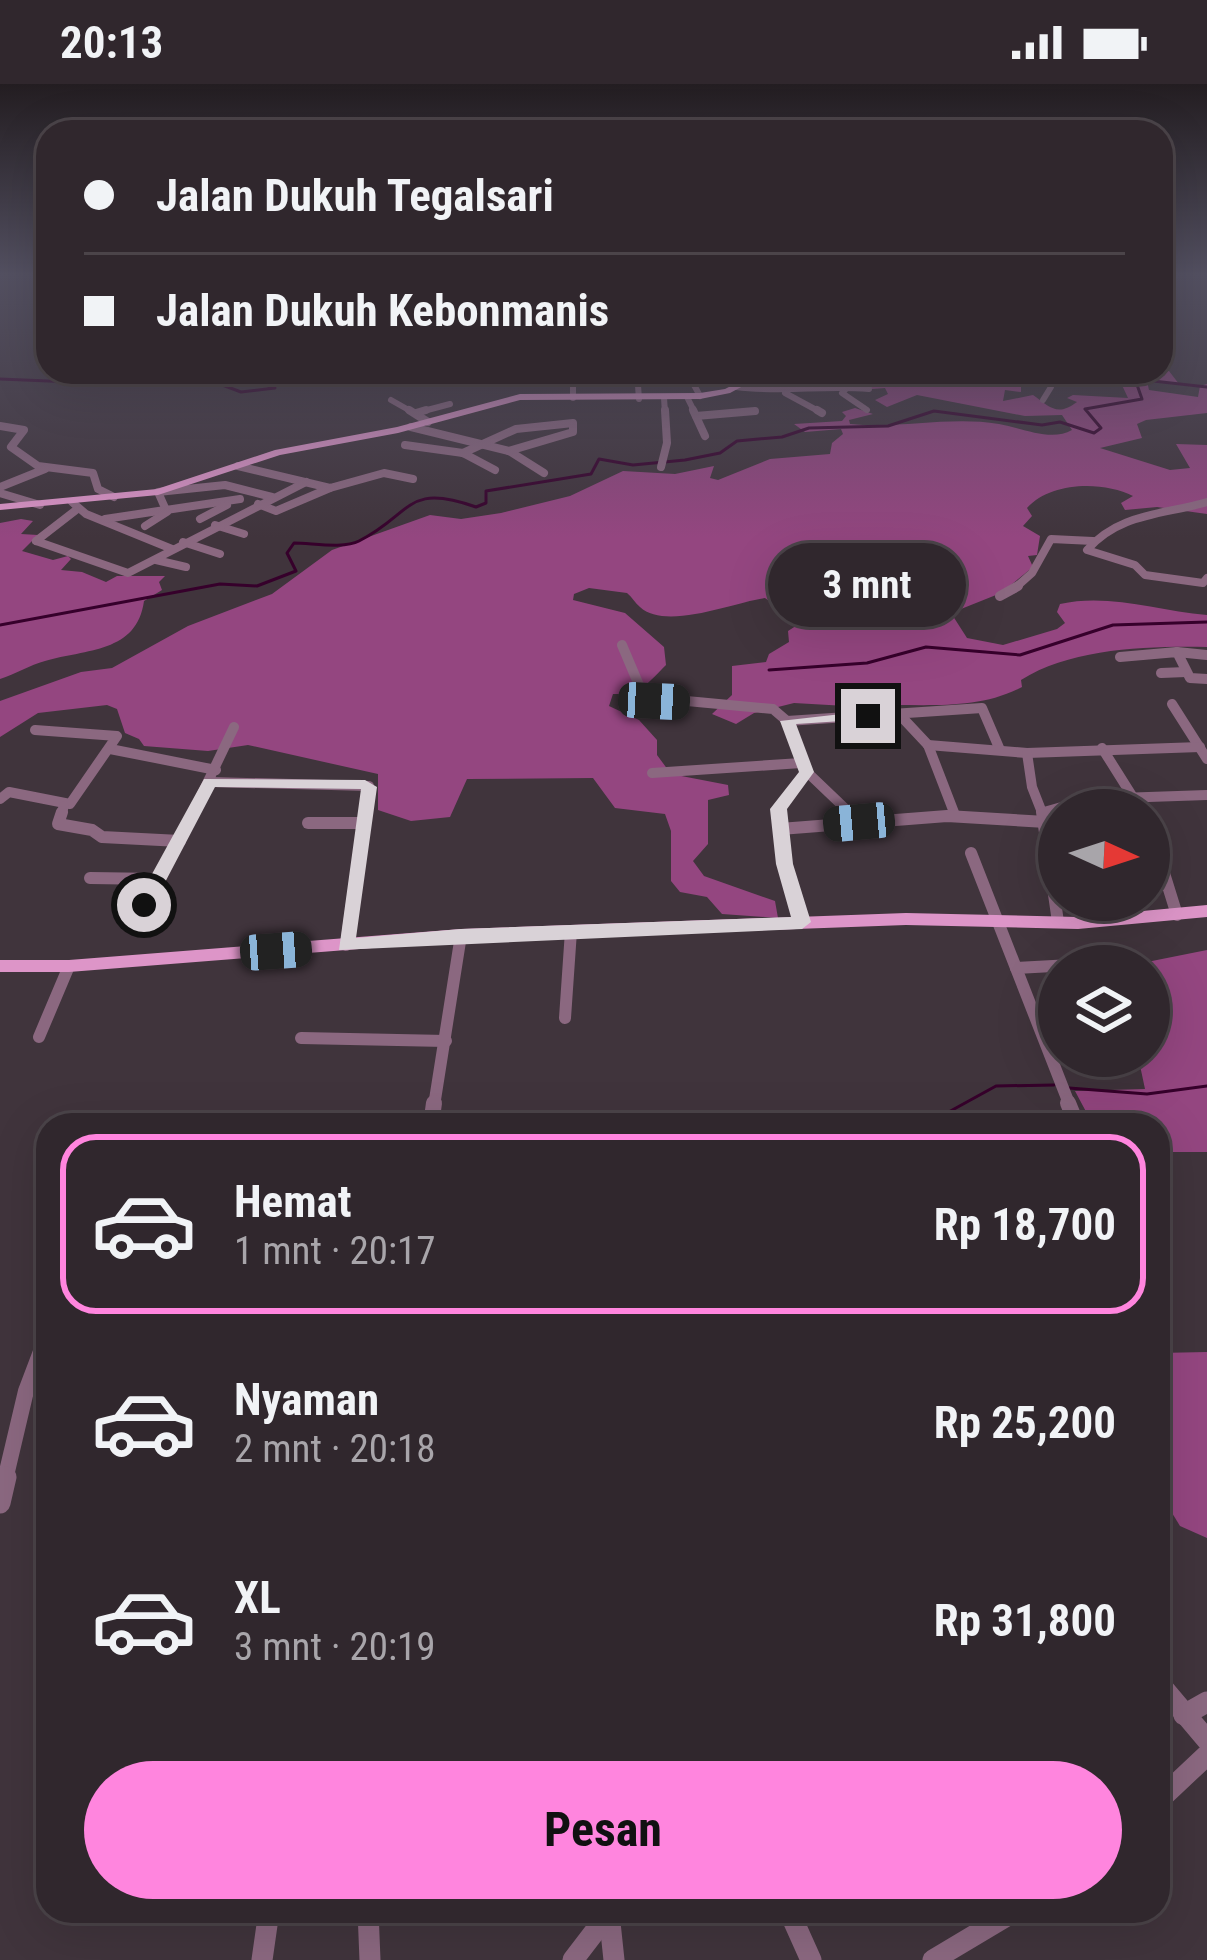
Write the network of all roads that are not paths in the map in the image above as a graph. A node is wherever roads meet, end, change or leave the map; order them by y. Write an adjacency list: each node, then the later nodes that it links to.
1 (572, 384): 13 (street)
2 (638, 384): 16 (street)
3 (694, 384): 12 (street)
4 (740, 384): 8 (main road)
5 (818, 384): 7 (street)
6 (1048, 384): 18 (street)
7 (821, 385): 10 (street); 11 (street)
8 (736, 386): 11 (street); 12 (main road)
9 (868, 389): 10 (street)
10 (844, 392): 20 (street)
11 (785, 393): 23 (street)
12 (700, 396): 15 (main road)
13 (573, 398): 16 (main road); 25 (main road)
14 (664, 398): 15 (main road); 16 (main road); 34 (street)
15 (687, 398): 24 (street)
16 (639, 399)
17 (391, 400): 22 (street)
18 (1042, 400)
19 (449, 404): 22 (street)
20 (867, 410)
21 (755, 412): 24 (street)
22 (416, 413): 25 (street)
23 (821, 413)
24 (696, 416): 28 (street)
25 (428, 422): 27 (main road)
26 (0, 426): 31 (street)
27 (411, 427): 29 (street); 35 (main road)
28 (705, 436)
29 (480, 442): 32 (street); 32 (street); 33 (street)
30 (405, 445): 33 (street)
31 (5, 447): 36 (street)
32 (509, 451): 38 (street)
33 (463, 453): 37 (street)
34 (661, 463)
35 (238, 466): 40 (street); 43 (main road)
36 (46, 469): 42 (street); 46 (street)
37 (494, 470)
38 (544, 473)
39 (413, 479): 41 (street)
40 (305, 482): 41 (street); 47 (street)
41 (335, 487): 45 (street); 50 (street)
42 (1, 488): 51 (street)
43 (158, 492): 44 (street); 46 (main road); 54 (street)
44 (253, 492): 47 (street); 48 (street)
45 (358, 495)
46 (114, 497): 52 (main road)
47 (272, 497): 50 (street)
48 (240, 499): 54 (street); 55 (street)
49 (1207, 502): 61 (street)
50 (258, 504): 57 (street)
51 (40, 506): 52 (main road); 53 (main road)
52 (74, 506): 56 (street); 64 (street)
53 (0, 507)
54 (168, 510): 56 (street); 58 (street)
55 (200, 519)
56 (103, 520): 62 (street)
57 (215, 525): 59 (street); 60 (street)
58 (145, 526)
59 (244, 534)
60 (183, 542): 62 (street); 63 (street)
61 (1093, 542): 66 (street); 67 (street)
62 (172, 550): 64 (street)
63 (220, 554)
64 (156, 560): 65 (street)
65 (186, 567)
66 (1207, 578)
67 (1000, 596)
68 (622, 645): 77 (street)
69 (1177, 652): 70 (street); 71 (street); 72 (street)
70 (1207, 655)
71 (1120, 657)
72 (1186, 672): 73 (street); 74 (street)
73 (1161, 673)
74 (1207, 679)
75 (1172, 704): 85 (street)
76 (898, 713): 77 (street); 80 (street); 83 (street)
77 (788, 721): 86 (street)
78 (234, 727): 88 (street)
79 (35, 730): 81 (street)
80 (928, 745): 83 (street); 95 (street)
81 (110, 748): 88 (street); 94 (street)
82 (1102, 748): 84 (street); 85 (street); 89 (street)
83 (1000, 750): 84 (street)
84 (1027, 752): 93 (street)
85 (1204, 753)
86 (804, 768): 87 (street); 97 (street); 100 (street)
87 (652, 772)
88 (213, 776): 99 (street); 101 (street)
89 (1129, 789)
90 (1207, 795): 91 (street)
91 (1170, 796)
92 (0, 799): 94 (street)
93 (1038, 801)
94 (64, 806): 101 (street)
95 (955, 815): 96 (street); 97 (street)
96 (1038, 817)
97 (859, 822): 100 (street)
98 (308, 823): 99 (street)
99 (364, 823): 114 (street)
100 (780, 829): 110 (street)
101 (180, 841): 104 (street)
102 (971, 853): 109 (street)
103 (90, 878): 104 (street)
104 (158, 879): 106 (street)
105 (1170, 891): 108 (street)
106 (144, 905)
107 (1207, 910): 108 (main road)
108 (1178, 915): 111 (main road)
109 (997, 921): 110 (main road); 111 (main road); 118 (street)
110 (802, 922): 112 (main road)
111 (1058, 922)
112 (572, 931): 113 (main road); 119 (street)
113 (461, 935): 114 (main road); 122 (street)
114 (346, 945): 116 (main road)
115 (0, 966): 116 (main road)
116 (69, 966): 120 (street)
117 (1038, 967): 118 (street)
118 (1016, 968): 124 (street)
119 (565, 1018)
120 (39, 1037)
121 (301, 1038): 122 (street)
122 (446, 1041): 123 (street)
123 (433, 1113)
124 (1073, 1113)
125 (36, 1365): 126 (street)
126 (0, 1503)
127 (1170, 1697): 129 (street)
128 (1207, 1702): 129 (street)
129 (1184, 1714): 130 (street)
130 (1207, 1740)
131 (1207, 1755): 132 (street)
132 (1170, 1790)
133 (267, 1923): 139 (street)
134 (368, 1923): 140 (street)
135 (602, 1923): 141 (street)
136 (611, 1923): 142 (street)
137 (794, 1923): 143 (street)
138 (995, 1923): 144 (street)
139 (262, 1960)
140 (370, 1960)
141 (573, 1960)
142 (614, 1960)
143 (811, 1960)
144 (933, 1960)

